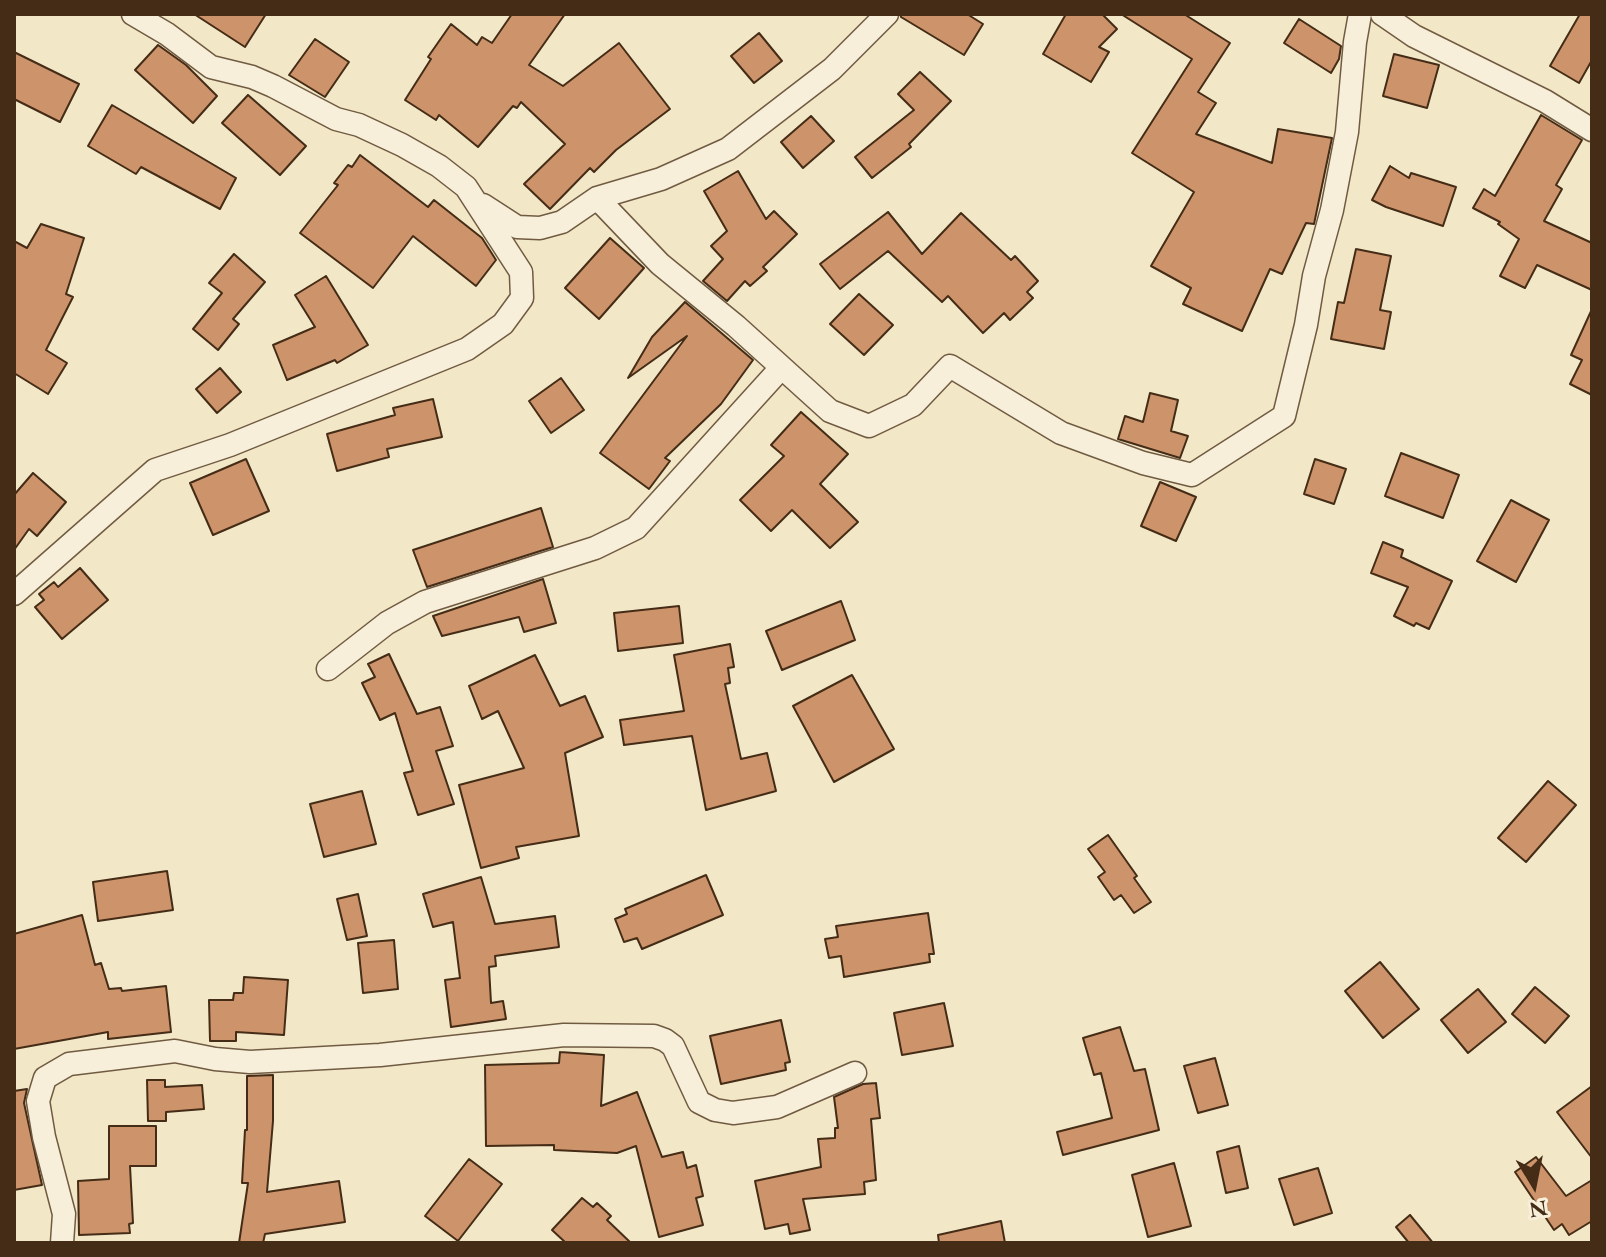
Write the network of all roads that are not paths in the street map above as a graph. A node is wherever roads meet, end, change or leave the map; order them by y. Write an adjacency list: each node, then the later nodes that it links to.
1 (133, 14): 6 (street)
2 (887, 14): 7 (street)
3 (1360, 14): 8 (street)
4 (1382, 14): 5 (street)
5 (1592, 130)
6 (473, 198): 7 (street); 9 (street)
7 (597, 198): 8 (street)
8 (781, 368): 10 (street)
9 (14, 594)
10 (328, 669)
11 (855, 1073): 12 (street)
12 (62, 1243)

